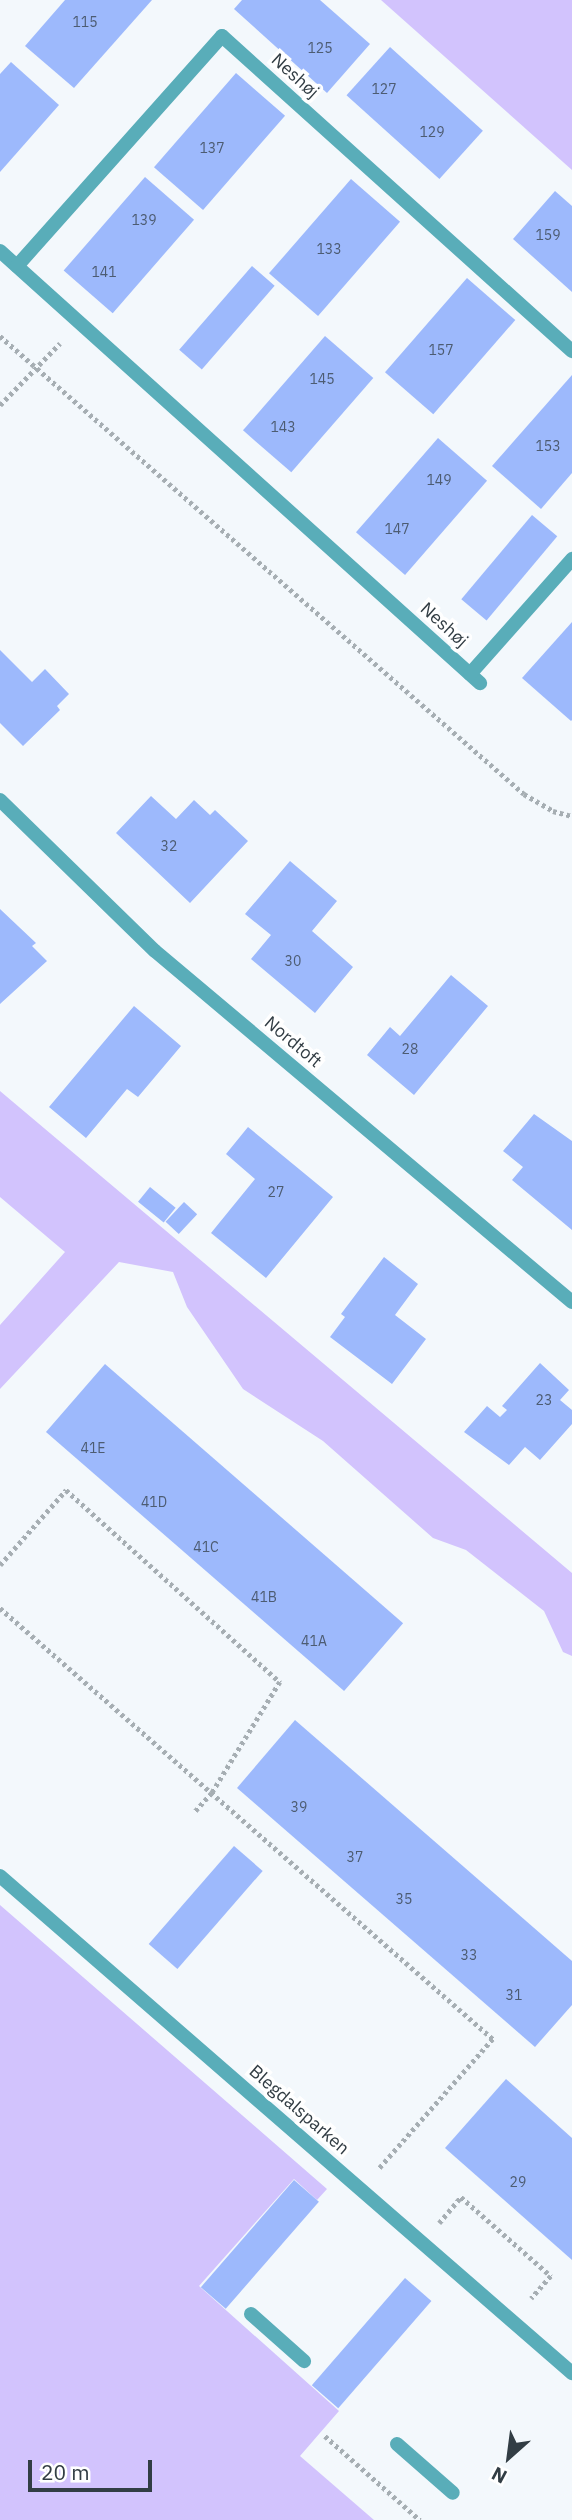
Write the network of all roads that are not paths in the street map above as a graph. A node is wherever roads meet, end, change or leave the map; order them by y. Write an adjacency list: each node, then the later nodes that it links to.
1 (0, 251): 2 (street, Neshøj)
2 (17, 266): 3 (street, Neshøj); 4 (street, Neshøj)
3 (572, 351)
4 (572, 559)
5 (0, 800): 6 (street, Nordtoft)
6 (572, 1302)
7 (0, 1876): 10 (street, Blegdalsparken)
8 (251, 2314): 9 (street)
9 (304, 2361)
10 (572, 2373)
11 (397, 2444): 12 (street)
12 (453, 2493)

